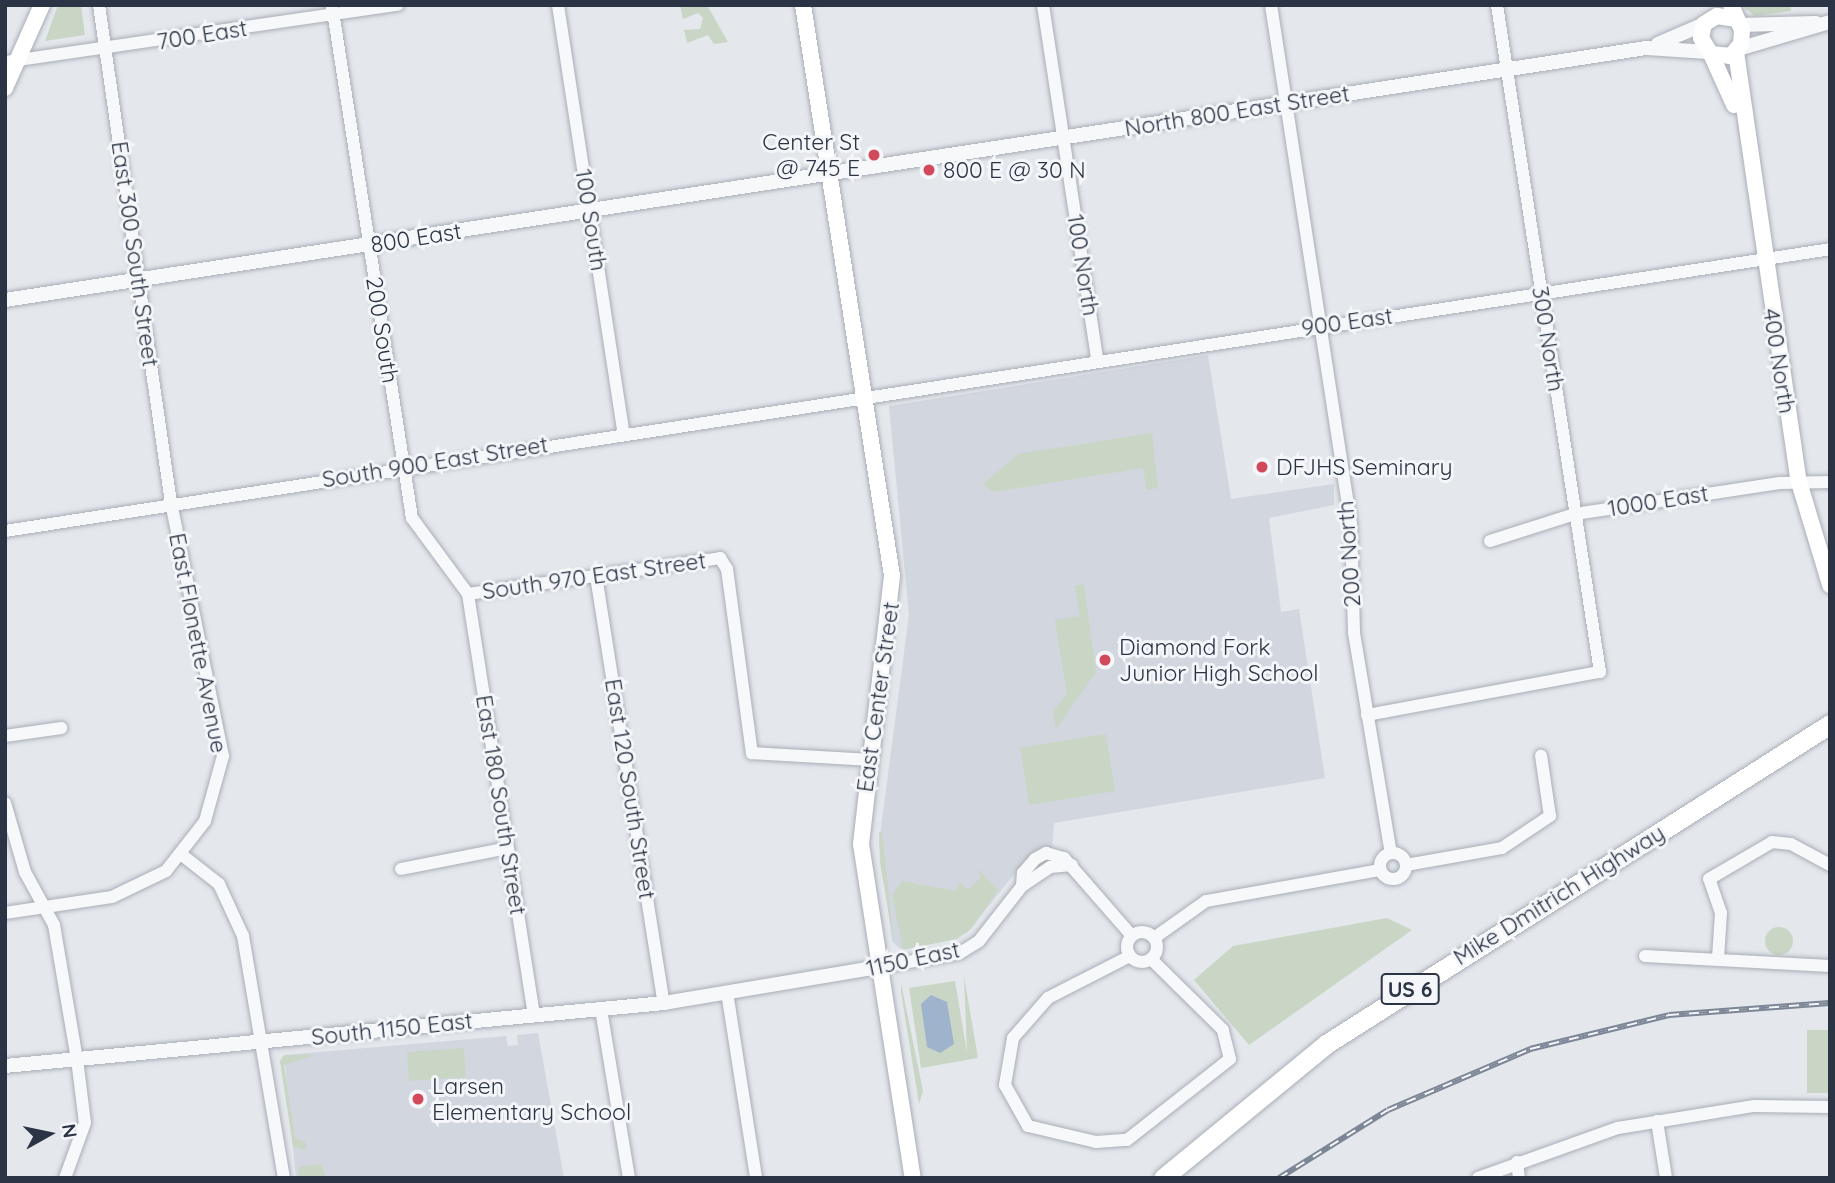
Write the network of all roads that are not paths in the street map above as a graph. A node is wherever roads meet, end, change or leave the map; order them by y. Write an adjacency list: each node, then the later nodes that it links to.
1 (42, 5): 17 (main road)
2 (99, 5): 14 (street, East 300 South Street)
3 (398, 5): 9 (street, 700 East)
4 (558, 5): 24 (street, 100 South)
5 (803, 5): 23 (main road, East Center Street)
6 (1043, 5): 22 (street, 100 North)
7 (1271, 5): 20 (street, 200 North)
8 (1497, 5): 18 (street, 300 North)
9 (332, 10): 14 (street, 700 East); 25 (street, 200 South)
10 (1710, 16): 11 (main road); 13 (street); 16 (main road)
11 (1735, 16): 12 (street); 15 (main road)
12 (1825, 23): 15 (street)
13 (1647, 48): 16 (street); 18 (street, North 800 East Street)
14 (106, 49): 17 (street, 700 East); 28 (street, East 300 South Street)
15 (1737, 51): 16 (main road); 21 (main road)
16 (1709, 53): 21 (main road)
17 (12, 61): 19 (main road)
18 (1506, 70): 20 (street, North 800 East Street); 29 (street, 300 North)
19 (5, 88)
20 (1287, 104): 22 (street, North 800 East Street); 31 (street, 200 North)
21 (1744, 134): 27 (main road, 400 North)
22 (1064, 138): 23 (street, North 800 East Street); 32 (street, 100 North)
23 (827, 174): 24 (street, 800 East); 33 (main road, East Center Street)
24 (590, 212): 25 (street, 800 East); 34 (street, 100 South)
25 (369, 246): 28 (street, 800 East); 35 (street, 200 South)
26 (1830, 249): 27 (street, 900 East)
27 (1763, 258): 29 (street, 900 East); 36 (main road, 400 North)
28 (138, 281): 30 (street, 800 East); 38 (street, East 300 South Street)
29 (1541, 293): 31 (street, 900 East); 39 (street, 300 North)
30 (5, 300)
31 (1322, 325): 32 (street, 900 East); 45 (street, 200 North)
32 (1097, 359): 33 (street, 900 East)
33 (865, 396): 34 (street, South 900 East Street); 50 (main road, East Center Street)
34 (624, 434): 35 (street, South 900 East Street)
35 (404, 467): 38 (street, South 900 East Street); 44 (street, 200 South)
36 (1799, 482): 37 (street, 1000 East); 39 (street, 1000 East); 43 (main road, 400 North)
37 (1830, 482)
38 (171, 503): 40 (street, South 900 East Street); 54 (street, East Flonette Avenue)
39 (1575, 514): 41 (street, 1000 East); 45 (street, 300 North)
40 (5, 531)
41 (1490, 541)
42 (596, 576): 44 (street, South 970 East Street); 50 (street, South 970 East Street); 71 (street, East 120 South Street)
43 (1830, 585)
44 (468, 594): 52 (street, East 180 South Street)
45 (1367, 715): 53 (street, 200 North)
46 (1830, 724): 85 (highway, Mike Dmitrich Highway / US 6)
47 (61, 728): 48 (street)
48 (5, 736)
49 (1541, 756): 55 (street)
50 (870, 760): 68 (main road, East Center Street)
51 (5, 803): 59 (street)
52 (508, 848): 57 (street); 73 (street, East 180 South Street)
53 (1391, 853): 55 (street); 58 (street)
54 (182, 855): 59 (street); 74 (street)
55 (1406, 864): 58 (street)
56 (1830, 865): 65 (street)
57 (401, 869)
58 (1380, 870): 62 (street)
59 (46, 906): 60 (street); 75 (street)
60 (5, 913)
61 (1132, 936): 62 (street); 63 (street); 68 (street, 1150 East)
62 (1154, 938): 66 (street)
63 (1130, 956): 66 (street); 66 (street)
64 (1645, 956): 65 (street)
65 (1717, 958): 67 (street)
66 (1151, 959)
67 (1830, 966)
68 (880, 967): 69 (street, 1150 East); 84 (main road, East Center Street)
69 (777, 984): 70 (street, South 1150 East)
70 (727, 992): 71 (street, South 1150 East); 83 (street)
71 (664, 1003): 72 (street, South 1150 East)
72 (601, 1009): 73 (street, South 1150 East); 82 (street)
73 (534, 1015): 74 (street, South 1150 East)
74 (263, 1042): 75 (street, South 1150 East); 81 (street)
75 (77, 1059): 76 (street, South 1150 East); 80 (street)
76 (5, 1066)
77 (1830, 1107): 78 (street)
78 (1657, 1121): 79 (street); 88 (street)
79 (1517, 1162): 86 (street); 87 (street)
80 (65, 1178)
81 (284, 1178)
82 (629, 1178)
83 (756, 1178)
84 (913, 1178)
85 (1163, 1178)
86 (1478, 1178)
87 (1519, 1178)
88 (1666, 1178)

